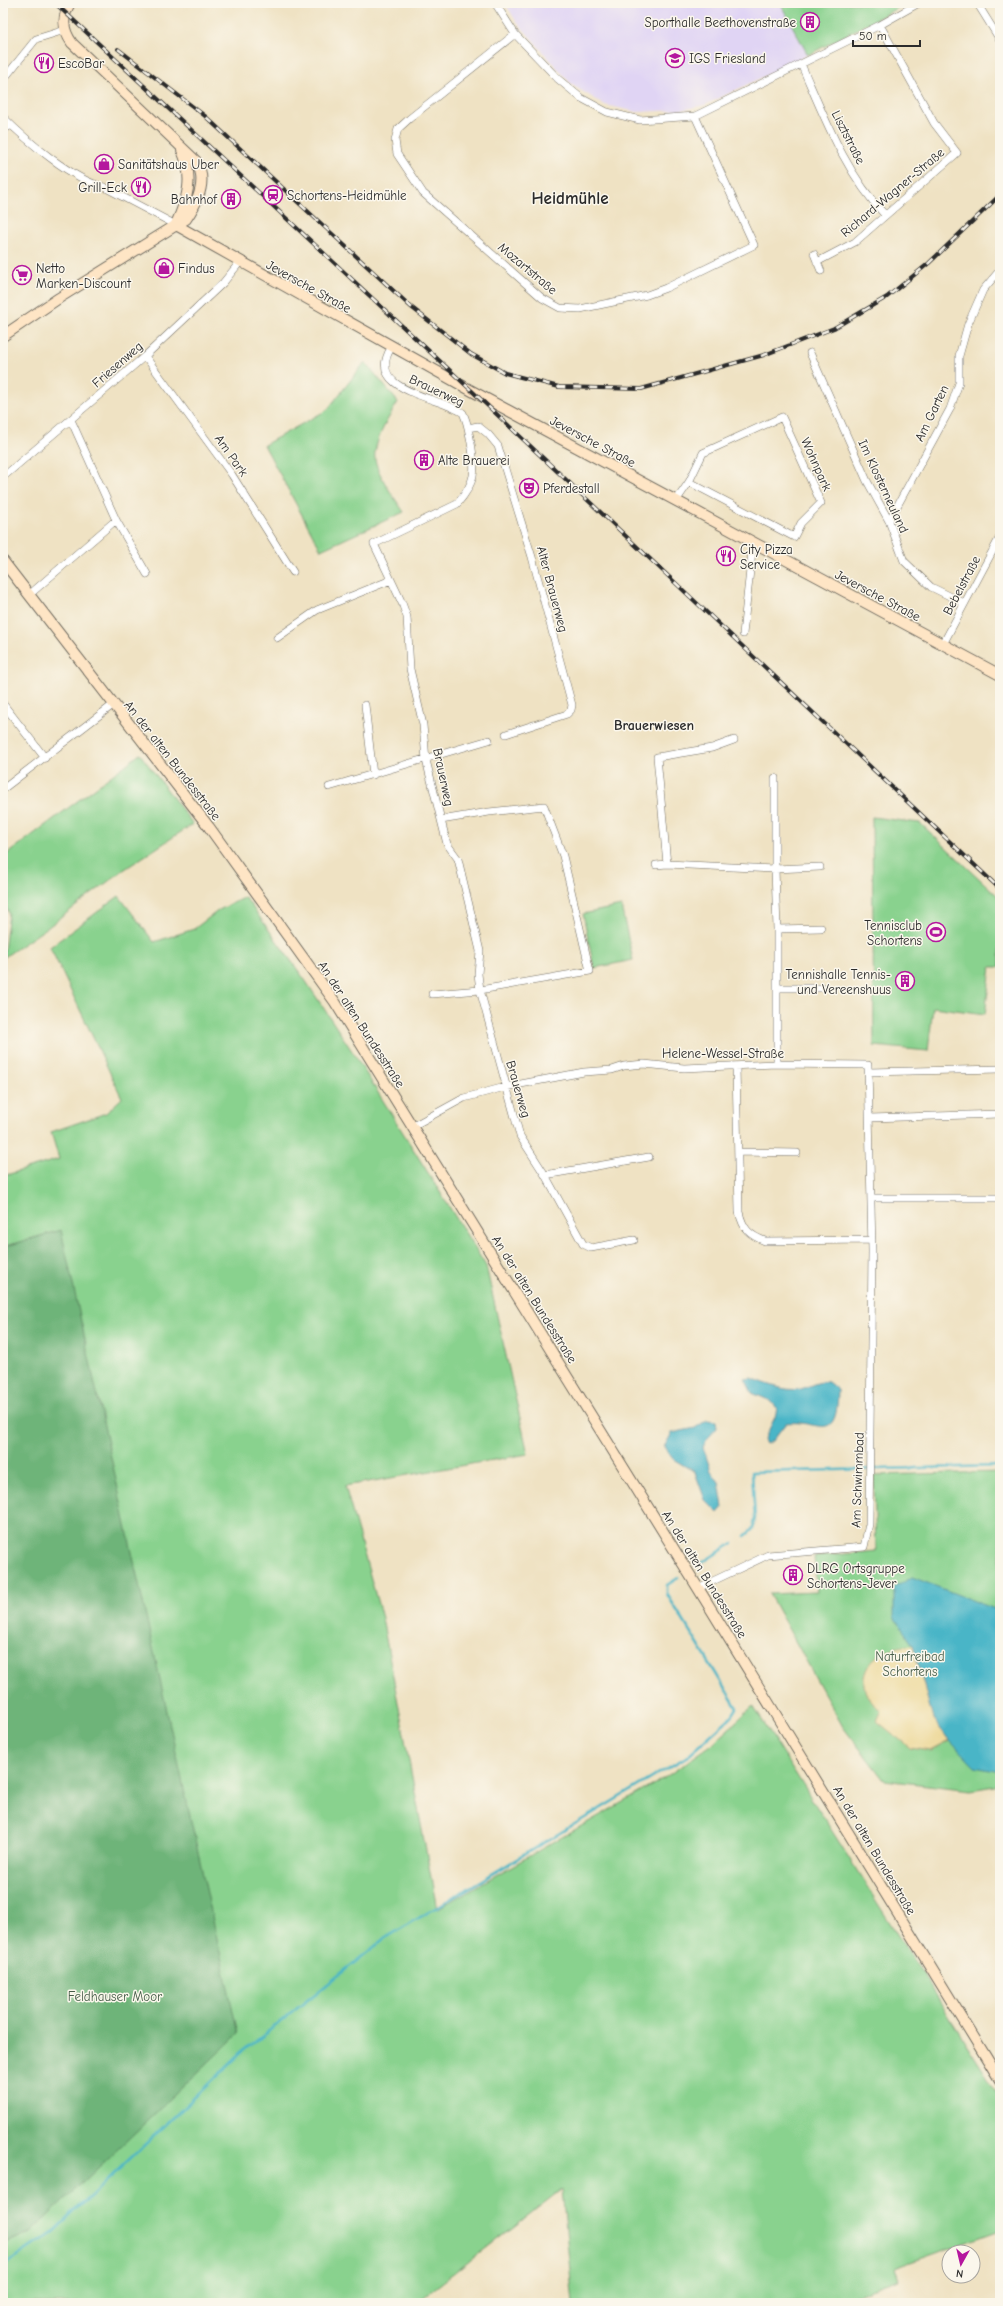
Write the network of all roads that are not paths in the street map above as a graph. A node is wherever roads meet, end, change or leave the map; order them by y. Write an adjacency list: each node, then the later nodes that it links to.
1 (70, 3): 6 (street)
2 (495, 3): 7 (street)
3 (919, 3): 5 (street)
4 (977, 3): 8 (street)
5 (880, 25): 9 (street); 15 (street, Richard-Wagner-Straße)
6 (65, 30): 10 (street); 16 (street)
7 (515, 34): 11 (street); 11 (street, Mozartstraße)
8 (1000, 40)
9 (801, 64): 11 (street); 15 (street, Lisztstraße)
10 (3, 80)
11 (695, 116)
12 (3, 117): 13 (street)
13 (11, 125): 14 (street); 16 (street)
14 (3, 130)
15 (885, 215): 19 (street, Richard-Wagner-Straße)
16 (176, 225): 18 (street, Jeversche Straße); 22 (street)
17 (814, 254): 19 (street)
18 (240, 262): 23 (street, Jeversche Straße); 25 (street, Friesenweg)
19 (817, 262): 21 (street)
20 (1000, 270): 32 (street, Am Garten)
21 (821, 271)
22 (3, 336)
23 (391, 348): 27 (street, Brauerweg); 30 (street, Jeversche Straße)
24 (810, 353): 32 (street, Im Klosterneuland)
25 (145, 356): 26 (street, Friesenweg); 36 (street, Am Park)
26 (71, 420): 28 (street, Friesenweg); 31 (street)
27 (468, 428): 38 (street, Brauerweg); 48 (street, Alter Brauerweg)
28 (3, 477)
29 (690, 482): 29 (street, Wohnpark); 30 (street, Wohnpark)
30 (676, 501): 34 (street, Jeversche Straße)
31 (116, 520): 37 (street); 39 (street)
32 (889, 521): 40 (street, Im Klosterneuland)
33 (1000, 537): 40 (street, Bebelstraße)
34 (756, 545): 41 (street); 43 (street, Jeversche Straße)
35 (3, 561): 39 (street, An der alten Bundesstraße)
36 (293, 572)
37 (147, 574)
38 (391, 580): 42 (street); 52 (street, Brauerweg)
39 (29, 595): 46 (street, An der alten Bundesstraße)
40 (964, 603): 43 (street, Bebelstraße)
41 (743, 634)
42 (277, 638)
43 (943, 644): 44 (street, Jeversche Straße)
44 (1000, 675)
45 (3, 704): 51 (street)
46 (114, 704): 51 (street); 75 (street, An der alten Bundesstraße)
47 (365, 705): 53 (street)
48 (506, 734)
49 (489, 740): 52 (street)
50 (734, 740): 58 (street)
51 (45, 758): 56 (street)
52 (426, 760): 53 (street); 57 (street, Brauerweg)
53 (373, 775): 55 (street)
54 (775, 778): 61 (street)
55 (329, 787)
56 (3, 789)
57 (441, 820): 66 (street, Brauerweg); 66 (street)
58 (667, 864): 59 (street); 61 (street)
59 (656, 865)
60 (820, 867): 61 (street)
61 (774, 869): 63 (street)
62 (821, 928): 63 (street)
63 (777, 929): 64 (street)
64 (777, 988): 65 (street); 68 (street)
65 (822, 988)
66 (480, 990): 67 (street); 72 (street, Brauerweg)
67 (432, 994)
68 (777, 1064): 69 (street, Helene-Wessel-Straße); 71 (street, Helene-Wessel-Straße)
69 (736, 1066): 72 (street, Helene-Wessel-Straße); 76 (street)
70 (1000, 1069): 71 (street)
71 (869, 1072): 74 (street)
72 (505, 1086): 75 (street, Helene-Wessel-Straße); 79 (street, Brauerweg)
73 (1000, 1114): 74 (street)
74 (870, 1118): 80 (street)
75 (413, 1126): 84 (street, An der alten Bundesstraße)
76 (738, 1152): 77 (street); 83 (street)
77 (797, 1153)
78 (649, 1157): 79 (street)
79 (545, 1175): 82 (street, Brauerweg)
80 (872, 1198): 81 (street); 83 (street)
81 (1000, 1198)
82 (634, 1240)
83 (872, 1240): 84 (street, Am Schwimmbad)
84 (698, 1588): 85 (street, An der alten Bundesstraße)
85 (1000, 2080)

